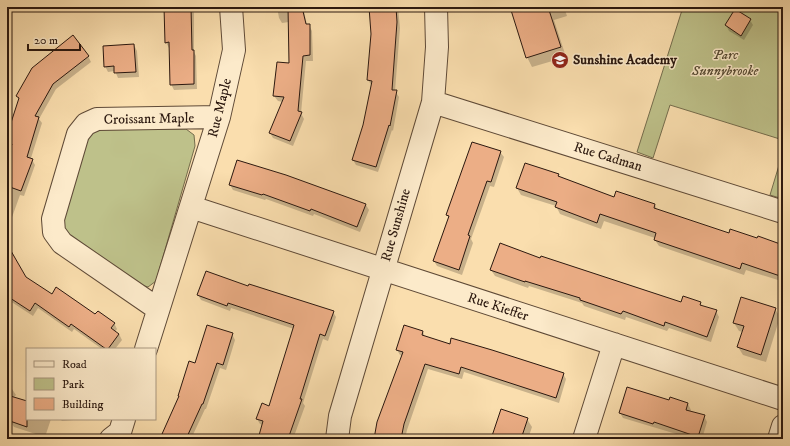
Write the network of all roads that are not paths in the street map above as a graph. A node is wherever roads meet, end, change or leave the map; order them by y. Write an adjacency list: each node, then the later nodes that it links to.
1 (231, 7): 4 (street, Rue Maple)
2 (436, 7): 3 (street, Rue Sunshine)
3 (432, 102): 6 (street, Rue Cadman); 7 (street, Rue Sunshine)
4 (219, 117): 5 (street, Rue Maple); 8 (street, Croissant Maple)
5 (191, 207): 7 (street); 8 (street, Rue Maple)
6 (783, 212)
7 (383, 270): 9 (street, Rue Kieffer); 15 (street, Rue Sunshine)
8 (158, 309): 10 (street, Rue Maple)
9 (614, 344): 11 (street, Rue Kieffer); 16 (street)
10 (146, 348)
11 (783, 399)
12 (124, 420): 14 (street)
13 (783, 426): 17 (street)
14 (111, 439)
15 (337, 439)
16 (584, 439)
17 (779, 439)

